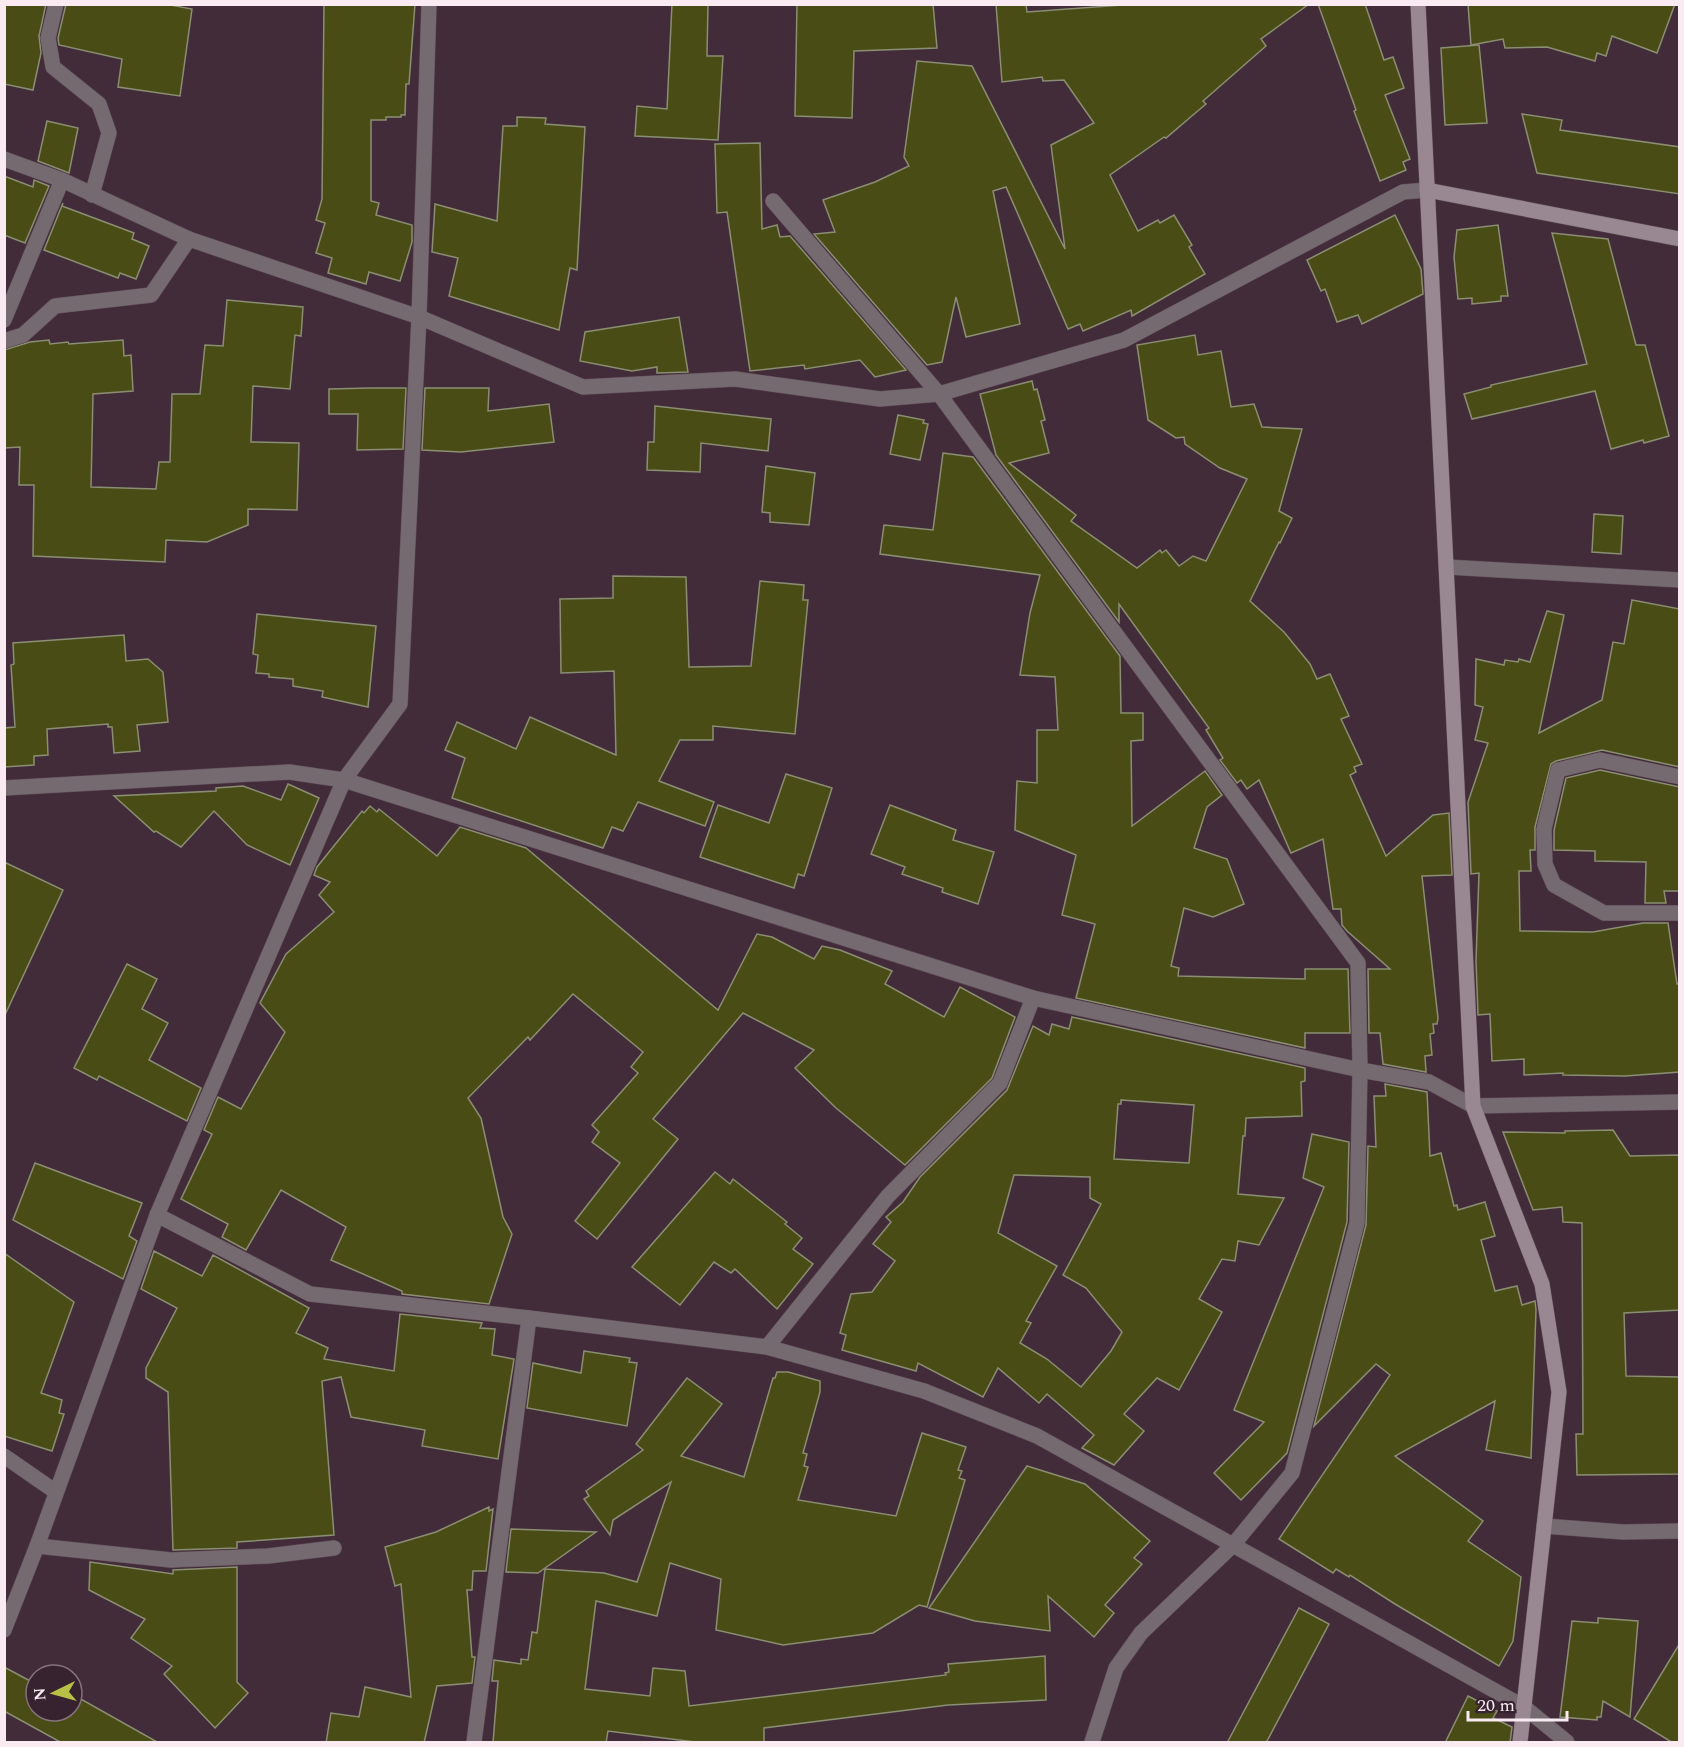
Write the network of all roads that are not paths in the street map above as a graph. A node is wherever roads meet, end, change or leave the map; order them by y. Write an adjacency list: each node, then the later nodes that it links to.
1 (56, 4): 7 (street)
2 (429, 4): 11 (street)
3 (1418, 4): 6 (street)
4 (4, 159): 5 (street)
5 (62, 180): 7 (street); 12 (street)
6 (1427, 190): 9 (street); 14 (street); 15 (street)
7 (92, 195): 10 (street)
8 (773, 201): 14 (street)
9 (1680, 238)
10 (189, 239): 11 (street); 13 (street)
11 (419, 317): 14 (street); 18 (street)
12 (4, 320)
13 (4, 341)
14 (939, 394): 22 (street)
15 (1447, 567): 16 (street); 24 (street)
16 (1680, 580)
17 (1680, 777): 20 (street)
18 (344, 780): 19 (street); 21 (street); 25 (street)
19 (4, 788)
20 (1680, 913)
21 (1033, 998): 22 (street); 27 (street)
22 (1360, 1070): 24 (street); 32 (street)
23 (1680, 1102): 24 (street)
24 (1473, 1106): 30 (street)
25 (157, 1215): 26 (street); 29 (street)
26 (529, 1318): 27 (street); 37 (street)
27 (767, 1347): 32 (street)
28 (4, 1456): 29 (street)
29 (57, 1492): 33 (street)
30 (1544, 1526): 31 (street); 36 (street)
31 (1680, 1531)
32 (1233, 1545): 36 (street); 38 (street)
33 (37, 1546): 34 (street); 35 (street)
34 (334, 1548)
35 (4, 1630)
36 (1524, 1707): 39 (street); 40 (street)
37 (474, 1743)
38 (1092, 1743)
39 (1520, 1743)
40 (1567, 1743)

